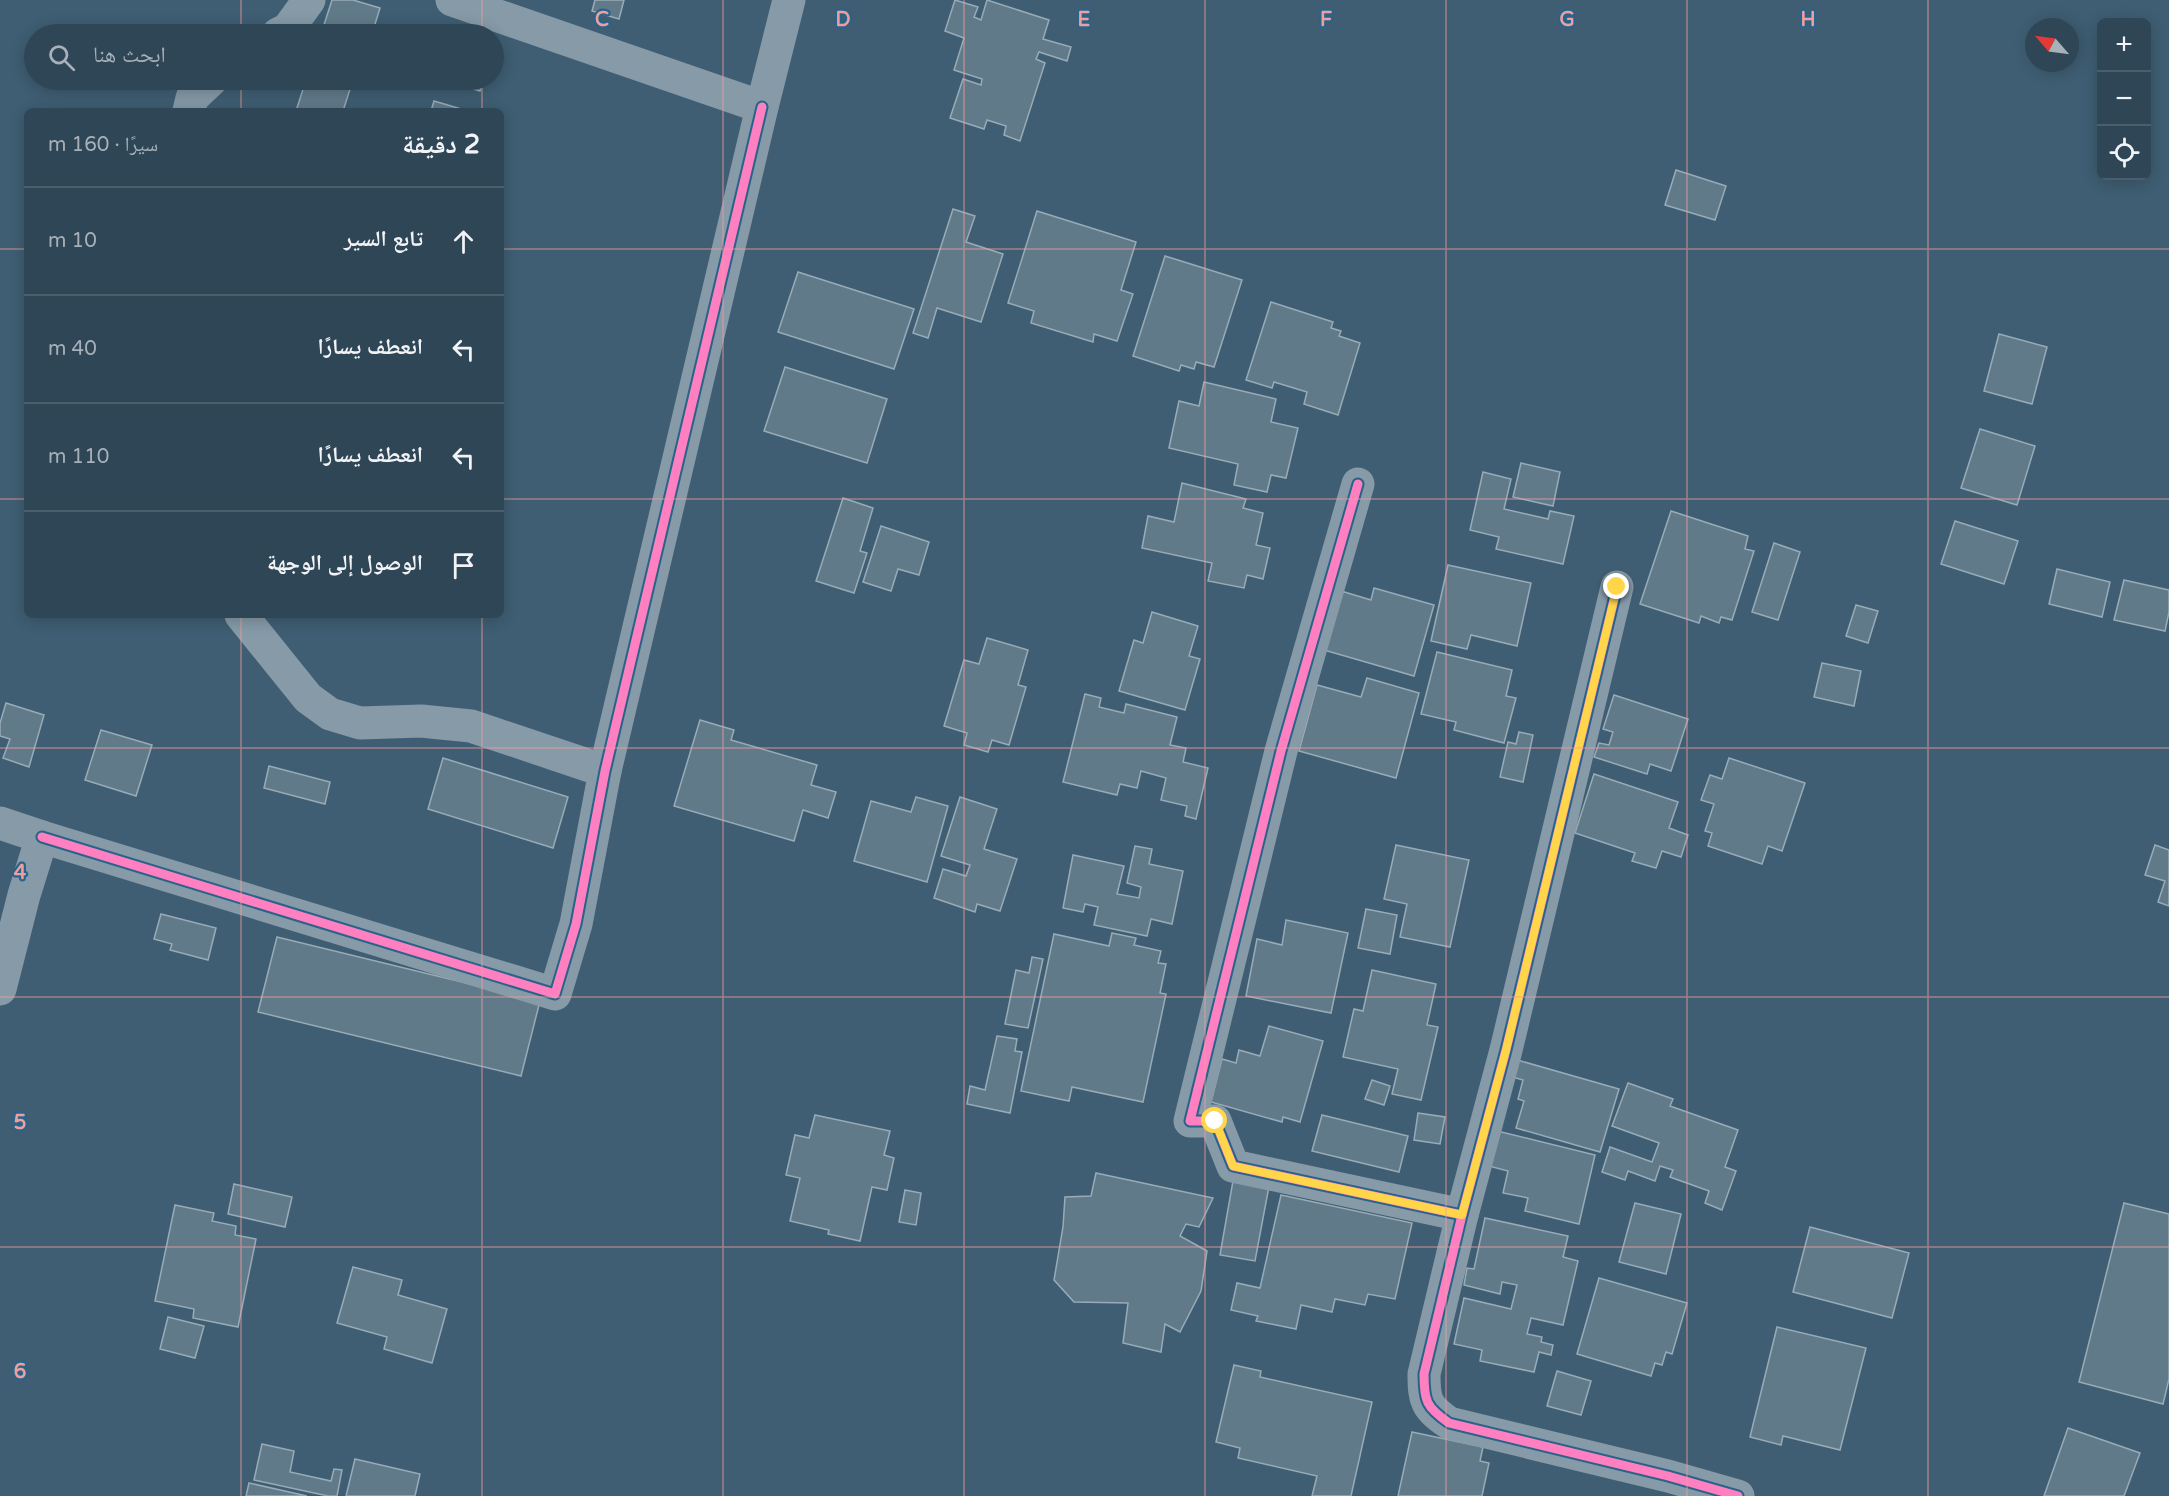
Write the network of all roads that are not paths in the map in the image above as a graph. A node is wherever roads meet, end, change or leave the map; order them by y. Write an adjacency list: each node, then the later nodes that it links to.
1 (309, 0): 4 (street)
2 (452, 0): 6 (street)
3 (789, 0): 6 (street)
4 (292, 24)
5 (200, 90): 7 (street)
6 (762, 107): 11 (street)
7 (190, 108)
8 (1358, 484): 15 (street)
9 (1617, 587): 15 (street)
10 (243, 618): 11 (street)
11 (605, 771): 13 (street)
12 (0, 823): 13 (street)
13 (42, 837): 14 (street)
14 (0, 989)
15 (1462, 1215): 16 (street)
16 (1738, 1496)

